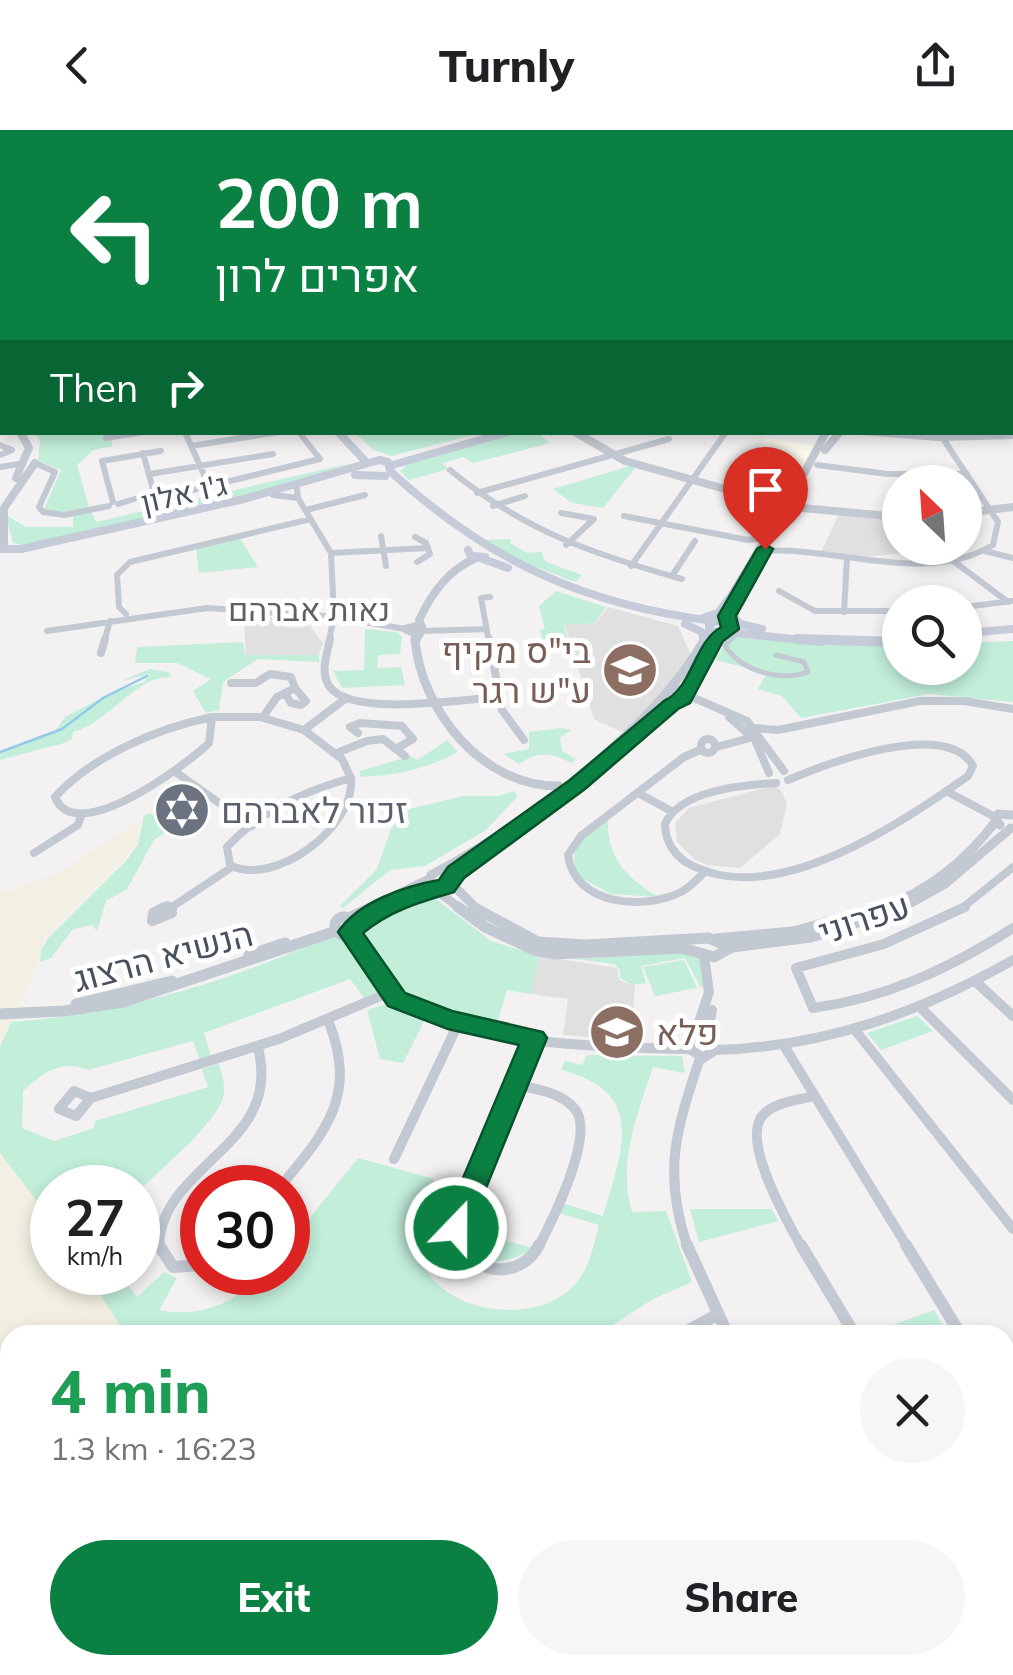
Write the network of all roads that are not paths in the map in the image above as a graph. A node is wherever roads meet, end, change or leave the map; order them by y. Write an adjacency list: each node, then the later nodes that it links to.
1 (67, 130): 2 (street)
2 (84, 130)
3 (25, 435): 32 (street)
4 (26, 435): 33 (street)
5 (125, 435): 20 (street)
6 (186, 435): 23 (street)
7 (260, 435): 23 (street)
8 (301, 435): 46 (street)
9 (341, 435): 24 (main road)
10 (351, 435): 25 (main road)
11 (484, 435): 31 (main road)
12 (496, 435): 31 (main road)
13 (580, 435): 30 (street)
14 (724, 435): 45 (street)
15 (832, 435): 34 (street)
16 (832, 435): 54 (street)
17 (910, 435): 19 (street)
18 (1011, 436): 19 (street)
19 (942, 437): 35 (street)
20 (106, 438)
21 (668, 438): 30 (street)
22 (0, 445): 29 (street)
23 (191, 446): 37 (street)
24 (353, 448): 40 (main road); 42 (main road)
25 (364, 449): 31 (main road); 38 (main road)
26 (161, 451): 27 (street)
27 (143, 454): 44 (street); 58 (street)
28 (273, 454): 37 (street)
29 (0, 455)
30 (610, 455): 45 (street); 50 (street)
31 (409, 457): 38 (main road); 49 (main road)
32 (20, 465): 33 (street); 39 (street); 57 (street)
33 (33, 465): 36 (street); 80 (street)
34 (817, 465): 43 (street); 56 (street)
35 (961, 465)
36 (47, 466): 58 (street)
37 (200, 466): 44 (street); 46 (street)
38 (385, 466): 40 (main road); 40 (main road); 48 (main road); 49 (main road); 84 (main road)
39 (0, 467)
40 (370, 467): 42 (main road, ג'ו אלון); 48 (main road, ג'ו אלון)
41 (450, 470): 50 (street)
42 (346, 472): 80 (main road, ג'ו אלון)
43 (882, 472)
44 (150, 474): 58 (street)
45 (692, 480): 54 (street); 68 (street)
46 (209, 486): 47 (street)
47 (193, 490)
48 (299, 491): 61 (street); 80 (main road, ג'ו אלון)
49 (414, 493): 77 (main road)
50 (477, 493): 59 (street)
51 (365, 495): 61 (street)
52 (525, 496): 59 (street)
53 (982, 496): 62 (street)
54 (782, 500): 56 (street); 71 (street)
55 (636, 503): 66 (street)
56 (798, 503): 65 (street); 71 (street)
57 (0, 504)
58 (113, 504)
59 (493, 506): 74 (street)
60 (1013, 508): 62 (street)
61 (306, 510): 67 (street)
62 (992, 510): 63 (street); 81 (street)
63 (982, 511)
64 (560, 513): 74 (street)
65 (882, 514)
66 (625, 515): 68 (street)
67 (311, 519): 83 (street); 101 (street)
68 (661, 522): 72 (street); 91 (street)
69 (382, 536): 79 (street)
70 (415, 537): 76 (street)
71 (769, 538): 72 (street); 75 (street); 78 (street)
72 (748, 540): 78 (street)
73 (695, 542): 92 (street)
74 (566, 545): 91 (street)
75 (785, 547): 78 (street); 85 (street)
76 (428, 548): 79 (street); 88 (street)
77 (487, 549): 84 (main road); 102 (main road)
78 (762, 549): 98 (street)
79 (384, 550): 83 (street); 90 (street)
80 (3, 551)
81 (985, 551): 82 (street); 86 (street)
82 (982, 552)
83 (332, 553): 105 (street)
84 (473, 555): 103 (main road); 107 (street)
85 (847, 558): 87 (street); 100 (street)
86 (1013, 558)
87 (882, 561)
88 (417, 562)
89 (959, 565): 96 (street)
90 (386, 566)
91 (631, 566): 92 (street)
92 (672, 576): 93 (street)
93 (682, 579)
94 (778, 592): 100 (street)
95 (490, 597): 108 (street)
96 (1011, 601): 97 (street)
97 (982, 605)
98 (729, 606): 102 (main road); 106 (street); 110 (main road)
99 (882, 611): 100 (street)
100 (844, 612)
101 (126, 614): 104 (street); 105 (street)
102 (684, 617): 106 (main road)
103 (666, 618): 106 (main road); 115 (main road)
104 (110, 621): 109 (street); 116 (street)
105 (329, 621): 107 (street); 124 (street)
106 (721, 628): 110 (main road); 114 (main road); 115 (street); 115 (main road); 117 (street)
107 (414, 630): 108 (street); 125 (street)
108 (487, 630): 122 (street)
109 (47, 631)
110 (806, 634): 113 (main road)
111 (1012, 635): 112 (main road)
112 (982, 636)
113 (882, 638)
114 (882, 639)
115 (706, 648): 120 (street); 123 (street)
116 (101, 653)
117 (776, 655)
118 (231, 683): 119 (street)
119 (295, 688): 121 (street); 121 (street)
120 (667, 692): 123 (street); 145 (street)
121 (285, 693): 128 (street)
122 (500, 697): 125 (street); 135 (street)
123 (682, 697): 132 (street); 160 (street)
124 (346, 699): 125 (street); 130 (street)
125 (427, 703): 145 (street); 149 (street)
126 (1013, 709): 131 (street)
127 (212, 717): 128 (street); 140 (street); 152 (street)
128 (263, 717): 130 (street)
129 (374, 725): 133 (street); 134 (street); 137 (street)
130 (304, 730): 138 (street)
131 (781, 730): 132 (street); 136 (street)
132 (754, 732): 136 (street); 141 (street); 148 (street)
133 (358, 733)
134 (371, 738): 137 (street); 138 (street)
135 (524, 740)
136 (764, 740): 142 (street)
137 (399, 747): 139 (street)
138 (339, 752): 143 (street)
139 (404, 756)
140 (174, 770): 152 (street); 154 (street)
141 (768, 774): 142 (street); 144 (street); 146 (street)
142 (786, 774): 144 (street); 147 (street)
143 (352, 778): 154 (street); 157 (street)
144 (776, 782): 146 (street)
145 (565, 784): 149 (street)
146 (748, 786): 151 (street)
147 (946, 791): 153 (street); 159 (street)
148 (638, 792): 151 (street); 159 (street)
149 (530, 800): 161 (street)
150 (1013, 803): 153 (street)
151 (673, 812): 159 (street)
152 (81, 816): 156 (street)
153 (1002, 816): 155 (street); 165 (street)
154 (252, 826): 157 (street)
155 (1012, 828): 165 (street)
156 (34, 853)
157 (232, 867): 162 (street)
158 (1013, 867): 164 (street, עפרוני)
159 (706, 871)
160 (450, 881): 161 (street); 165 (street)
161 (434, 882): 163 (street); 165 (street)
162 (172, 907)
163 (351, 925): 168 (street); 170 (street, הנשיא הרצוג)
164 (1013, 928)
165 (708, 952): 177 (street); 179 (street)
166 (1013, 960): 167 (street)
167 (976, 982): 169 (street); 171 (street)
168 (388, 993): 172 (street); 173 (street)
169 (921, 1008): 174 (street); 183 (street)
170 (0, 1011)
171 (1013, 1016)
172 (459, 1022): 175 (street); 184 (street)
173 (329, 1023): 178 (street); 186 (street)
174 (854, 1030): 176 (street); 188 (street)
175 (534, 1038): 179 (street); 180 (street)
176 (782, 1044): 177 (street); 181 (street)
177 (712, 1046): 179 (street); 179 (street)
178 (258, 1048): 182 (street); 185 (street)
179 (696, 1049): 190 (street)
180 (516, 1085): 180 (street)
181 (814, 1096): 193 (street); 194 (street)
182 (91, 1098)
183 (1013, 1100)
184 (394, 1160)
185 (208, 1165)
186 (296, 1165)
187 (180, 1196): 189 (street)
188 (1013, 1229)
189 (180, 1266)
190 (718, 1314): 191 (street); 192 (street)
191 (698, 1325)
192 (723, 1325)
193 (849, 1325)
194 (954, 1325)

